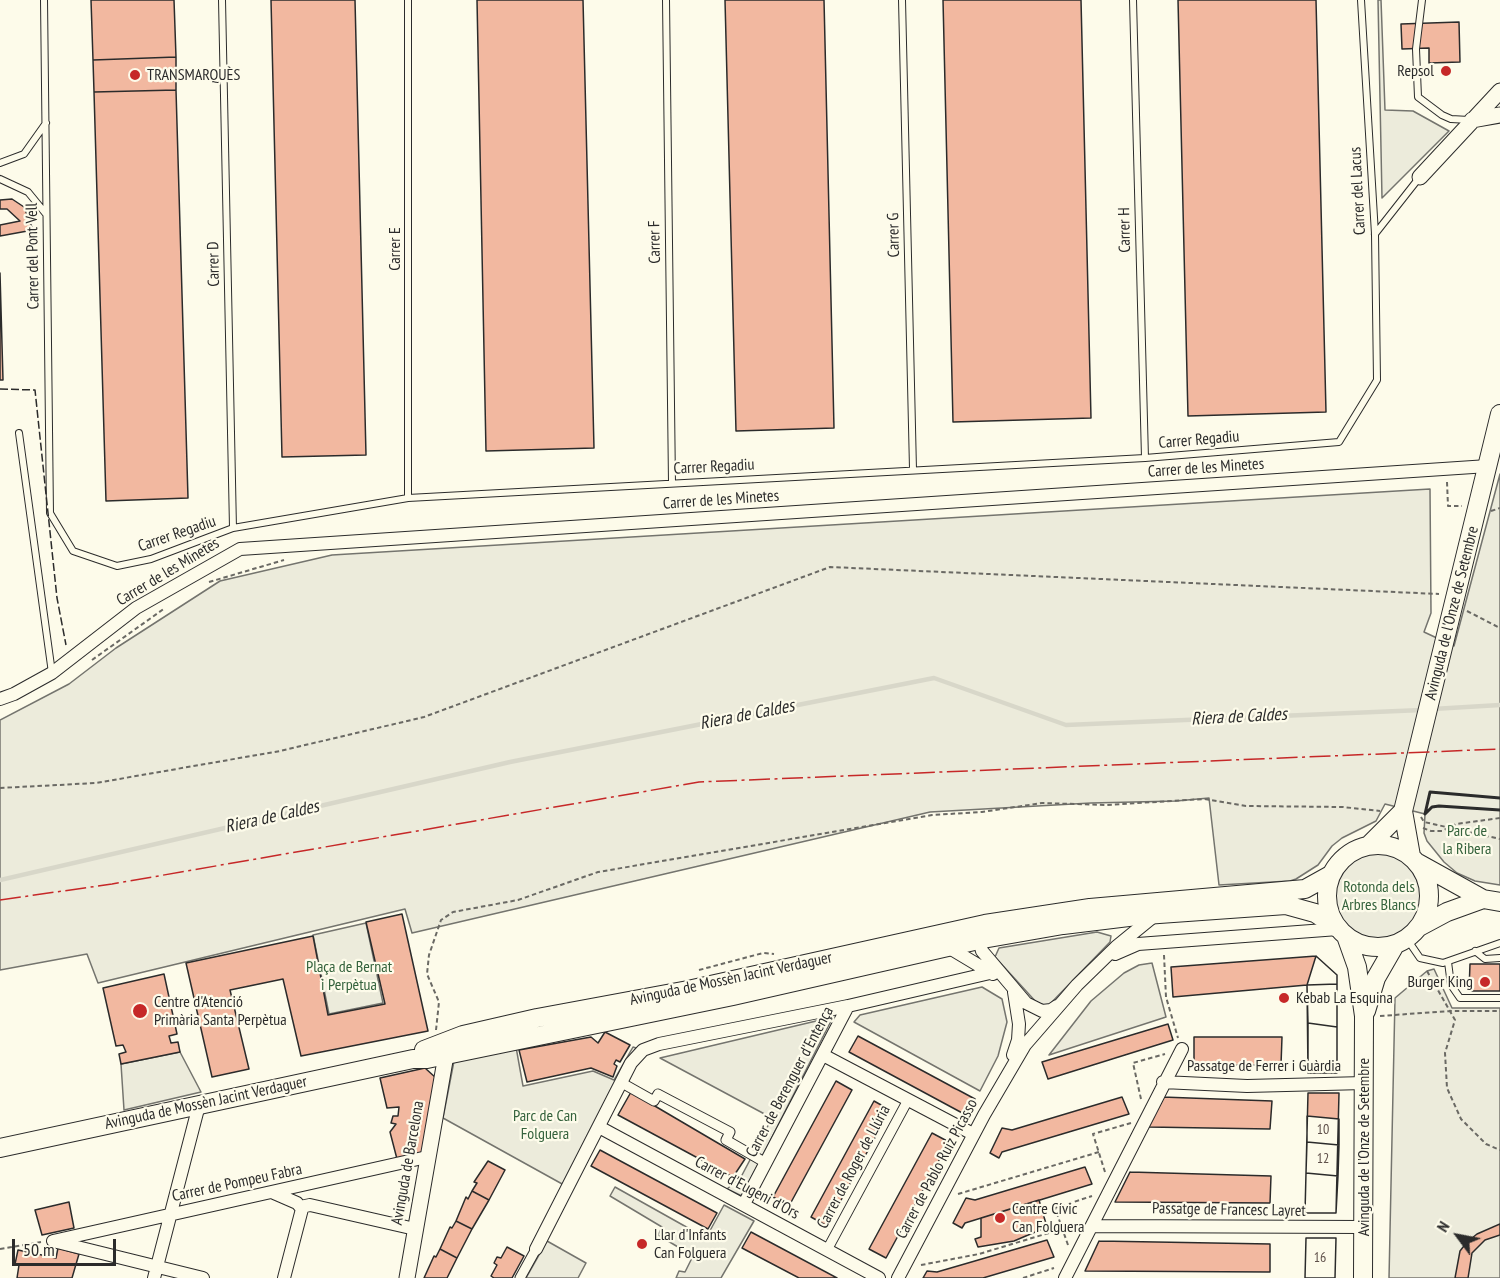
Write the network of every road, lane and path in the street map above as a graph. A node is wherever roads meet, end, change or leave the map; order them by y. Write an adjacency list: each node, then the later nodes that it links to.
1 (44, 0): 12 (lane, Carrer del Pont Vell)
2 (222, 0): 30 (lane, Carrer D)
3 (408, 0): 26 (lane, Carrer E)
4 (666, 0): 24 (lane, Carrer F)
5 (902, 0): 23 (lane, Carrer G)
6 (1132, 0): 21 (lane, Carrer H)
7 (1361, 0): 17 (lane, Carrer del Lacus)
8 (1422, 0): 11 (lane)
9 (1500, 91): 11 (street)
10 (1500, 115): 11 (street)
11 (1472, 120): 14 (street)
12 (47, 123): 13 (lane); 16 (lane, Carrer del Pont Vell)
13 (0, 163)
14 (1420, 177): 17 (lane)
15 (0, 179): 16 (lane)
16 (46, 214): 29 (lane, Carrer del Pont Vell)
17 (1375, 234): 18 (lane, Carrer del Lacus)
18 (1377, 380): 21 (lane, Carrer Regadiu)
19 (1500, 414): 22 (main road, Avinguda de l'Onze de Setembre)
20 (20, 433): 37 (lane)
21 (1144, 458): 23 (lane, Carrer Regadiu)
22 (1488, 466): 28 (main road, Avinguda de l'Onze de Setembre); 37 (street, Carrer de les Minetes)
23 (913, 469): 24 (lane, Carrer Regadiu)
24 (672, 483): 26 (lane, Carrer Regadiu)
25 (1437, 483): 28 (path)
26 (408, 498): 30 (lane, Carrer Regadiu)
27 (1500, 508): 28 (path)
28 (1486, 509): 34 (main road, Avinguda de l'Onze de Setembre)
29 (50, 513): 30 (lane, Carrer Regadiu)
30 (233, 528)
31 (284, 560): 32 (path)
32 (209, 582)
33 (171, 603): 36 (path)
34 (1454, 604): 35 (path); 39 (path); 40 (main road, Avinguda de l'Onze de Setembre)
35 (1500, 628)
36 (90, 661)
37 (52, 673): 38 (street, Carrer de les Minetes)
38 (0, 699)
39 (0, 788)
40 (1403, 811): 42 (path); 45 (main road); 46 (main road, Avinguda de l'Onze de Setembre); 72 (path)
41 (1500, 818): 43 (path)
42 (1424, 822): 43 (path); 43 (path)
43 (1450, 827): 44 (path)
44 (1500, 839)
45 (1369, 845): 46 (main road); 47 (main road)
46 (1415, 860): 48 (main road); 53 (main road)
47 (1332, 874): 49 (main road, Avinguda de Mossèn Jacint Verdaguer); 52 (main road)
48 (1491, 900): 53 (main road)
49 (1090, 908): 50 (main road, Avinguda de Mossèn Jacint Verdaguer); 51 (street, Avinguda de Mossèn Jacint Verdaguer)
50 (1054, 912): 54 (street, Avinguda de Mossèn Jacint Verdaguer); 72 (main road, Avinguda de Mossèn Jacint Verdaguer)
51 (1151, 915): 52 (main road, Avinguda de Mossèn Jacint Verdaguer); 54 (main road, Avinguda de Mossèn Jacint Verdaguer); 62 (street, Carrer de Pablo Ruiz Picasso)
52 (1342, 932): 53 (main road); 55 (street); 70 (main road, Avinguda de l'Onze de Setembre)
53 (1407, 937): 59 (lane); 70 (main road, Avinguda de l'Onze de Setembre)
54 (982, 942): 57 (main road, Avinguda de Mossèn Jacint Verdaguer); 64 (street)
55 (1163, 942): 62 (street); 71 (path)
56 (1500, 943): 58 (lane)
57 (948, 947): 63 (street); 72 (main road, Avinguda de Mossèn Jacint Verdaguer)
58 (1475, 951): 60 (lane); 61 (lane)
59 (1420, 958): 61 (lane); 68 (path)
60 (1500, 958)
61 (1448, 962): 65 (lane)
62 (1099, 964): 66 (street, Carrer de Pablo Ruiz Picasso)
63 (990, 972): 64 (street); 67 (street)
64 (1012, 988): 66 (street); 74 (street, Carrer de Pablo Ruiz Picasso)
65 (1500, 998)
66 (1059, 1004): 74 (street, Carrer de Pablo Ruiz Picasso)
67 (848, 1006): 73 (street, Carrer de Berenguer d'Entença); 76 (street)
68 (1450, 1011): 69 (path); 70 (path); 84 (path)
69 (1500, 1011)
70 (1371, 1016): 77 (main road, Avinguda de l'Onze de Setembre)
71 (1182, 1049): 75 (street); 80 (path)
72 (439, 1051): 79 (main road, Avinguda de Mossèn Jacint Verdaguer); 86 (street, Avinguda de Barcelona)
73 (823, 1055): 78 (street); 87 (street, Carrer de Berenguer d'Entença)
74 (1006, 1075): 82 (street, Carrer de Pablo Ruiz Picasso)
75 (1163, 1082): 77 (street, Passatge de Ferrer i Guàrdia); 80 (street)
76 (622, 1083): 81 (street); 87 (street)
77 (1364, 1083): 95 (main road, Avinguda de l'Onze de Setembre)
78 (908, 1100): 82 (street); 101 (street, Carrer de Roger de Llúria)
79 (199, 1105): 83 (main road, Avinguda de Mossèn Jacint Verdaguer); 93 (street)
80 (1145, 1119): 85 (path); 88 (street)
81 (599, 1127): 91 (street, Carrer d'Eugeni d'Ors); 99 (street)
82 (973, 1134): 90 (street, Carrer de Pablo Ruiz Picasso)
83 (0, 1148)
84 (1500, 1150)
85 (1099, 1152): 88 (path); 90 (path)
86 (427, 1157): 89 (street, Carrer de Pompeu Fabra); 96 (street, Avinguda de Barcelona)
87 (766, 1163): 91 (street, Carrer de Berenguer d'Entença)
88 (1111, 1190): 94 (street); 97 (path)
89 (274, 1193): 92 (street); 93 (street, Carrer de Pompeu Fabra)
90 (939, 1200): 104 (street, Carrer de Pablo Ruiz Picasso)
91 (744, 1204): 101 (street, Carrer d'Eugeni d'Ors)
92 (302, 1209): 96 (street); 106 (street)
93 (171, 1215): 98 (street, Carrer de Pompeu Fabra); 103 (street)
94 (1094, 1226): 95 (street, Passatge de Francesc Layret); 102 (street)
95 (1364, 1227): 112 (main road, Avinguda de l'Onze de Setembre)
96 (415, 1229): 107 (street, Avinguda de Barcelona)
97 (1062, 1229): 102 (path); 104 (path)
98 (53, 1241): 100 (path); 103 (street)
99 (536, 1249): 108 (street)
100 (0, 1250)
101 (827, 1250): 109 (street, Carrer d'Eugeni d'Ors)
102 (1074, 1262): 110 (path); 111 (street)
103 (156, 1273): 105 (street)
104 (900, 1273)
105 (203, 1278)
106 (284, 1278)
107 (407, 1278)
108 (520, 1278)
109 (879, 1278)
110 (1023, 1278)
111 (1065, 1278)
112 (1363, 1278)

